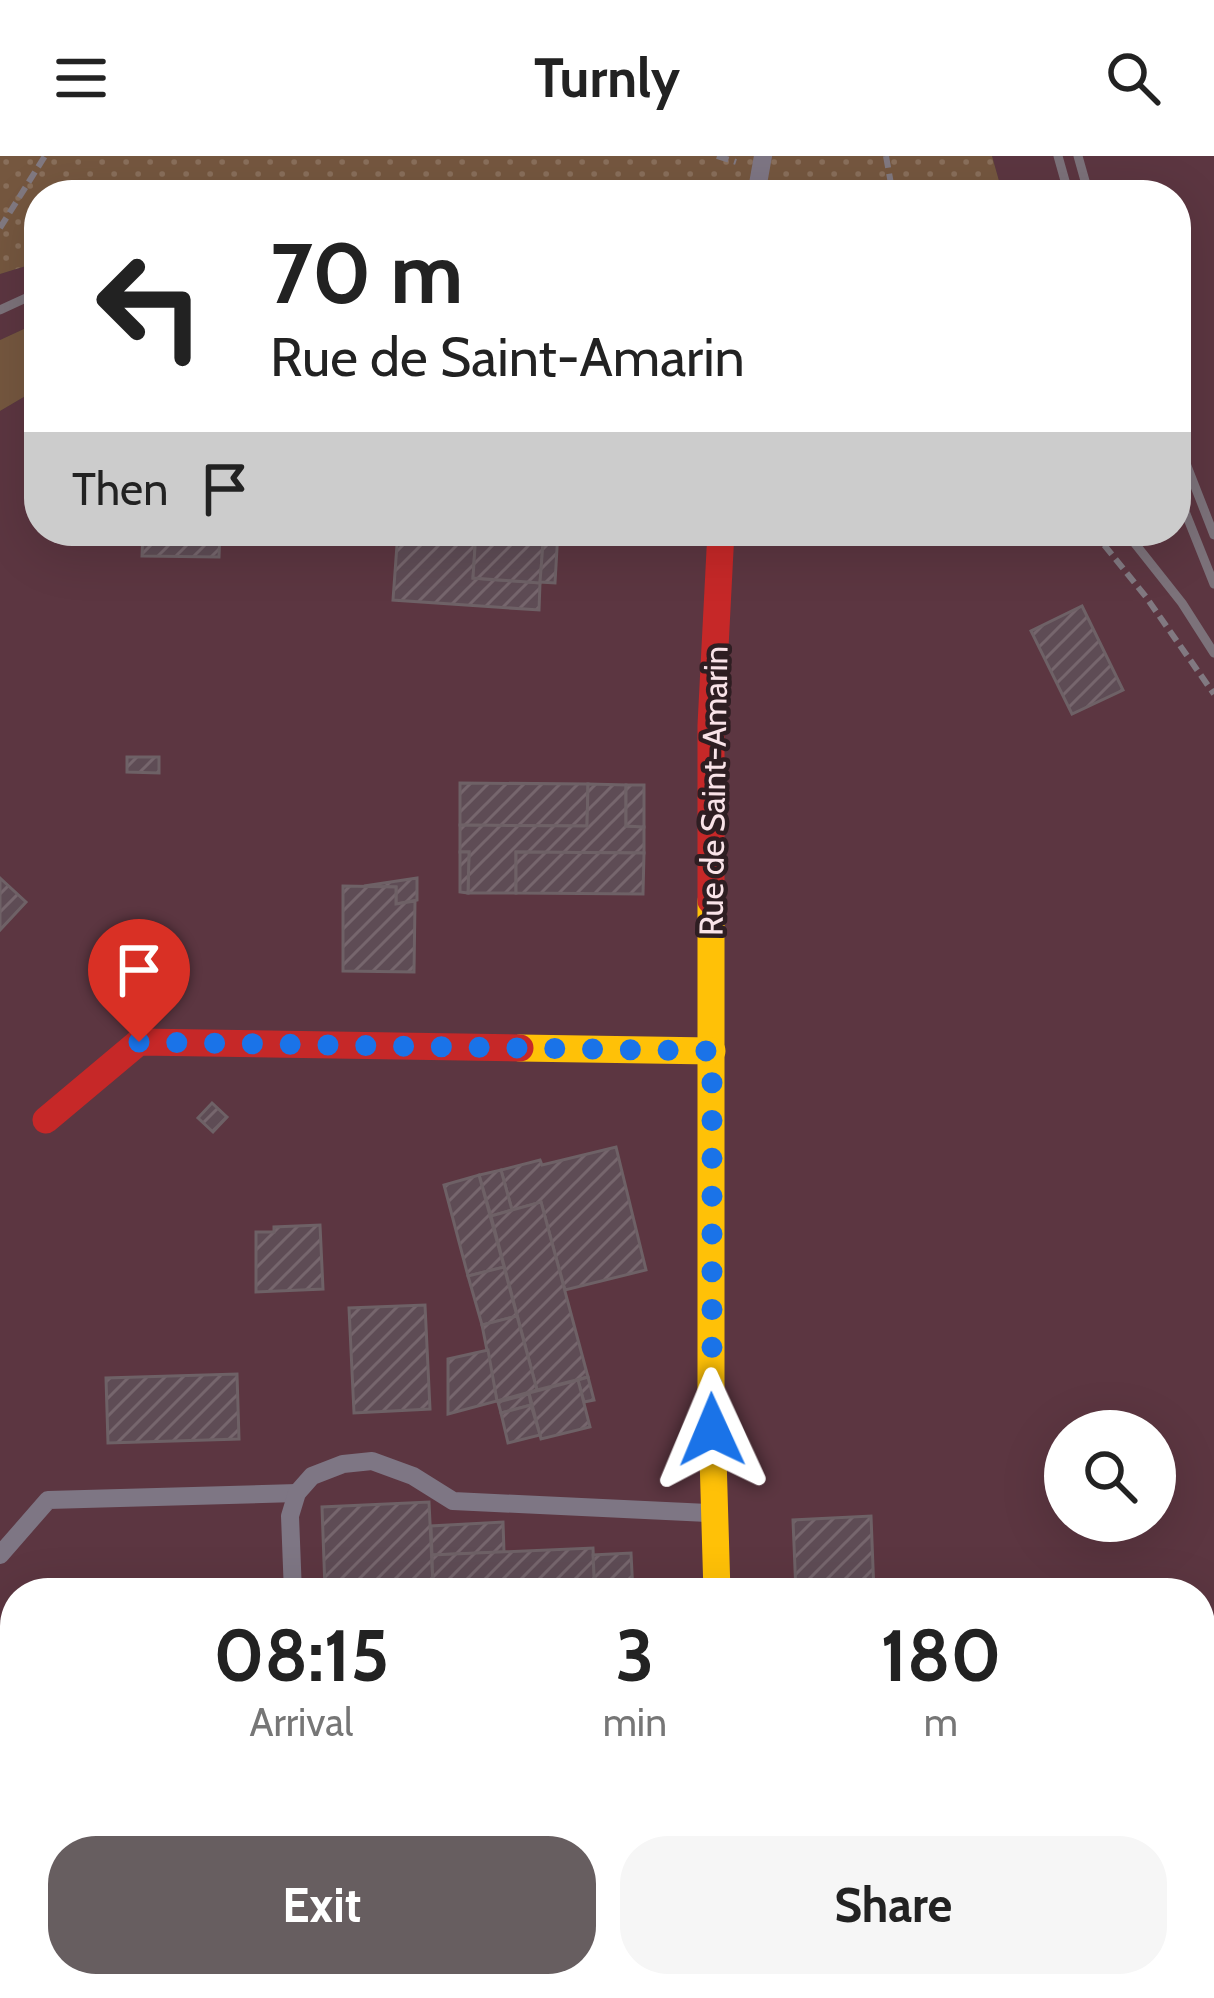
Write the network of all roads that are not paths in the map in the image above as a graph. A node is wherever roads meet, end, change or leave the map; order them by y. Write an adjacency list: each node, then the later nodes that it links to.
1 (720, 546): 2 (street, Rue de Saint-Amarin)
2 (712, 1051): 3 (street); 5 (street, Rue de Saint-Amarin)
3 (46, 1120)
4 (297, 1493): 5 (lane); 6 (lane); 7 (lane)
5 (713, 1514): 8 (street, Rue de Saint-Amarin)
6 (0, 1555)
7 (292, 1578)
8 (716, 1578)

